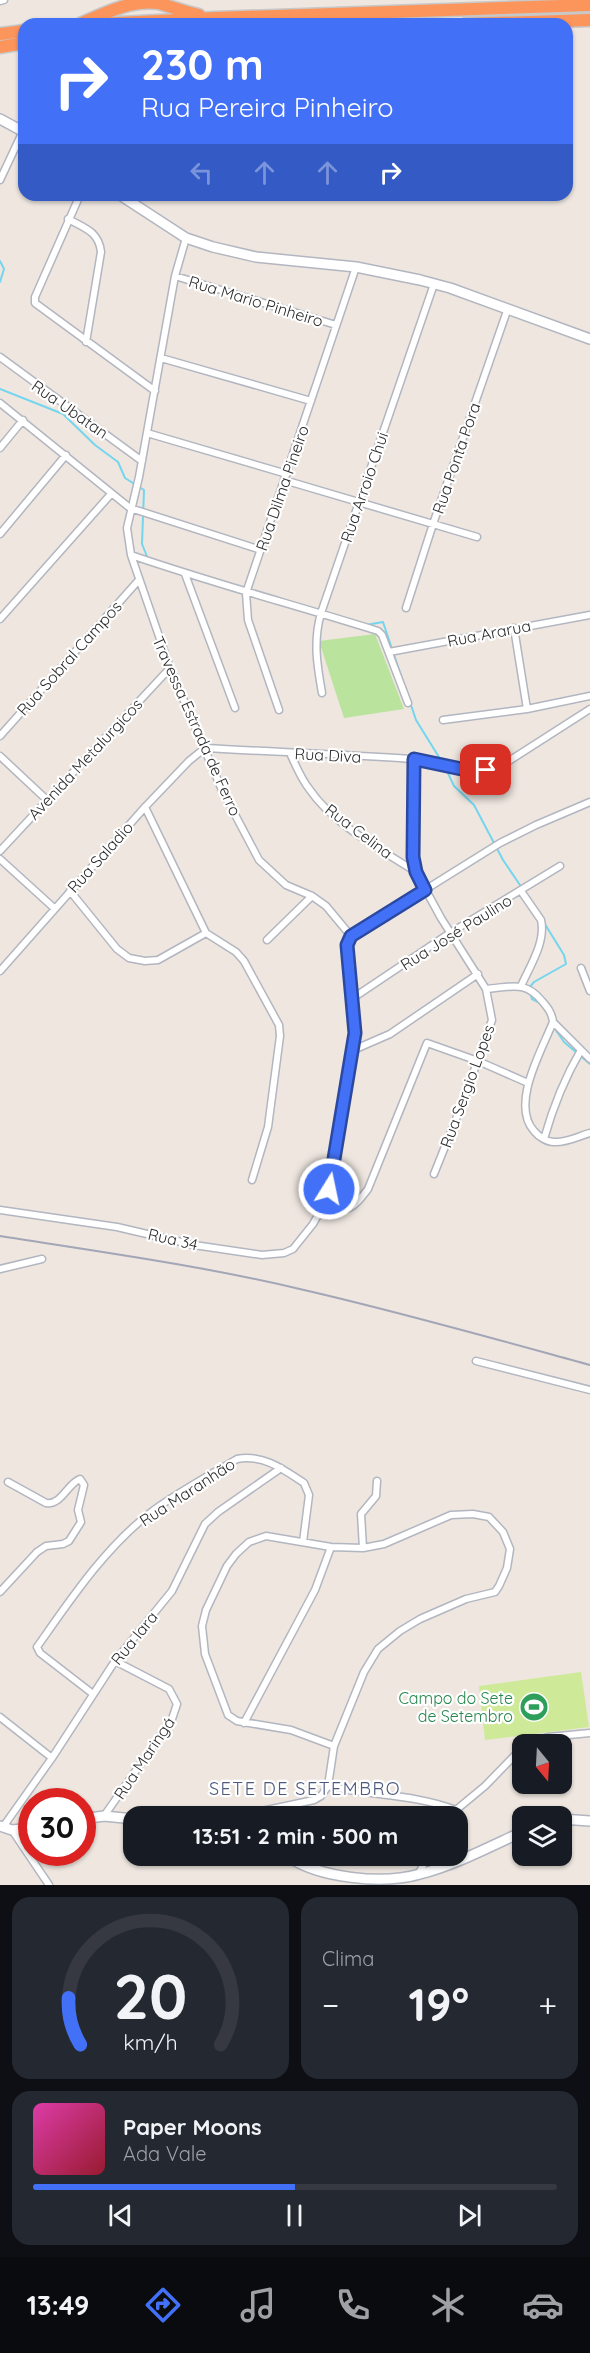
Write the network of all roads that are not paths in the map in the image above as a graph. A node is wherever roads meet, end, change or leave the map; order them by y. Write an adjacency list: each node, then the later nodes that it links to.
1 (156, 2): 2 (highway); 5 (highway)
2 (123, 3): 4 (highway)
3 (590, 5): 5 (highway)
4 (92, 18)
5 (215, 18)
6 (590, 20): 7 (highway)
7 (573, 21)
8 (18, 32): 9 (highway)
9 (0, 34)
10 (18, 44): 11 (highway)
11 (0, 48)
12 (0, 119): 13 (main road)
13 (18, 129)
14 (18, 142): 15 (street)
15 (0, 180)
16 (77, 201): 18 (street)
17 (129, 201): 19 (main road)
18 (68, 219): 26 (street); 26 (street)
19 (186, 238): 20 (main road); 21 (street, Travessa Estrada de Ferro)
20 (356, 267): 22 (main road); 24 (street, Rua Dilma Pineiro)
21 (175, 276): 24 (street, Rua Mario Pinheiro); 28 (street, Travessa Estrada de Ferro)
22 (434, 284): 23 (main road); 39 (street, Rua Arroio Chui)
23 (508, 308): 25 (main road); 41 (street, Rua Ponta Pora)
24 (336, 325): 30 (street, Rua Dilma Pineiro)
25 (590, 339)
26 (86, 342): 29 (street)
27 (0, 357): 36 (street, Rua Ubatan)
28 (161, 358): 29 (street, Travessa Estrada de Ferro); 30 (street)
29 (155, 391): 33 (street, Travessa Estrada de Ferro)
30 (311, 401): 37 (street, Rua Dilma Pineiro)
31 (0, 403): 32 (street)
32 (23, 420): 34 (street); 35 (street)
33 (147, 434): 36 (street, Travessa Estrada de Ferro); 37 (street)
34 (0, 448)
35 (66, 455): 38 (street); 42 (street)
36 (142, 461): 40 (street, Travessa Estrada de Ferro)
37 (286, 477): 39 (street); 44 (street, Rua Dilma Pineiro)
38 (111, 494): 40 (street); 52 (street)
39 (360, 503): 41 (street); 50 (street, Rua Arroio Chui)
40 (132, 509): 44 (street); 45 (street, Travessa Estrada de Ferro)
41 (433, 524): 43 (street); 49 (street, Rua Ponta Pora)
42 (0, 534)
43 (477, 537)
44 (261, 550): 48 (street, Rua Dilma Pineiro)
45 (130, 555): 46 (street); 47 (street, Travessa Estrada de Ferro)
46 (185, 574): 48 (street); 59 (street)
47 (138, 580): 55 (street, Travessa Estrada de Ferro); 64 (street, Rua Sobral Campos)
48 (247, 590): 50 (street); 62 (street, Rua Dilma Pineiro)
49 (406, 608)
50 (321, 613): 54 (street); 56 (street, Rua Arroio Chui)
51 (590, 615): 53 (street, Rua Ararua)
52 (0, 619)
53 (514, 628): 54 (street, Rua Ararua); 60 (street)
54 (389, 652): 58 (street)
55 (170, 668): 65 (street, Travessa Estrada de Ferro); 69 (street, Avenida Metalurgicos)
56 (322, 693)
57 (590, 696): 60 (street)
58 (408, 703)
59 (235, 708)
60 (527, 709): 63 (street)
61 (590, 709): 68 (street, Rua Diva)
62 (279, 710)
63 (443, 720)
64 (0, 736)
65 (205, 748): 66 (street, Rua Diva); 71 (street, Rua Saladio); 79 (street, Travessa Estrada de Ferro)
66 (290, 753): 68 (street, Rua Diva); 75 (street, Rua Celina)
67 (0, 756): 69 (street)
68 (414, 759): 75 (street)
69 (47, 800): 72 (street, Avenida Metalurgicos)
70 (590, 802): 77 (street)
71 (145, 807): 78 (street, Rua Saladio); 81 (street)
72 (0, 851)
73 (0, 859): 80 (street)
74 (560, 866): 76 (street, Rua José Paulino)
75 (416, 872): 77 (street, Rua Sergio Lopes)
76 (523, 889): 82 (street, Rua José Paulino); 88 (street)
77 (425, 890): 82 (street, Rua Sergio Lopes); 83 (street)
78 (70, 891): 80 (street, Rua Saladio); 81 (street)
79 (312, 896): 83 (street, Travessa Estrada de Ferro); 84 (street)
80 (54, 908): 86 (street, Rua Saladio)
81 (206, 933): 101 (street)
82 (450, 933): 87 (street, Rua Sergio Lopes); 91 (street, Rua José Paulino)
83 (351, 936): 91 (street)
84 (267, 940)
85 (581, 968): 90 (street)
86 (0, 971)
87 (478, 974): 89 (street, Rua Sergio Lopes); 94 (street)
88 (521, 986): 89 (street); 92 (street)
89 (486, 989): 96 (street, Rua Sergio Lopes)
90 (590, 991)
91 (353, 998): 94 (street)
92 (553, 1022): 93 (street); 97 (street)
93 (581, 1050): 95 (street); 99 (street)
94 (351, 1051): 102 (street)
95 (590, 1059)
96 (478, 1061): 97 (street); 100 (street, Rua Sergio Lopes); 102 (street)
97 (528, 1083): 99 (street)
98 (590, 1133): 99 (street)
99 (544, 1139)
100 (434, 1174)
101 (252, 1180)
102 (323, 1206): 103 (street, Rua 34)
103 (0, 1210)
104 (42, 1259): 105 (street)
105 (0, 1269)
106 (476, 1361): 107 (street)
107 (590, 1390)
108 (281, 1468): 111 (street, Rua Maranhão); 115 (street, Rua Iara); 116 (street, Rua Maranhão)
109 (376, 1481): 113 (street)
110 (8, 1482): 114 (street)
111 (303, 1542): 112 (street); 118 (street)
112 (331, 1547): 113 (street); 118 (street)
113 (363, 1548): 121 (street)
114 (0, 1592)
115 (115, 1661): 116 (street, Rua Iara); 128 (street, Rua Maringá)
116 (93, 1694): 122 (street, Rua Iara)
117 (0, 1717): 122 (street)
118 (244, 1723): 121 (street)
119 (590, 1733): 120 (street)
120 (572, 1735)
121 (334, 1746): 124 (street)
122 (52, 1758): 133 (street, Rua Iara)
123 (512, 1758): 127 (street)
124 (328, 1786): 125 (street); 126 (street)
125 (286, 1806)
126 (443, 1806)
127 (461, 1806)
128 (104, 1816): 129 (main road); 130 (main road)
129 (96, 1817)
130 (123, 1818)
131 (572, 1820): 132 (main road)
132 (590, 1821)
133 (5, 1828): 139 (street)
134 (512, 1836): 137 (main road)
135 (304, 1866): 138 (main road)
136 (423, 1866): 137 (street)
137 (418, 1875): 138 (main road)
138 (409, 1881)
139 (49, 1885)

